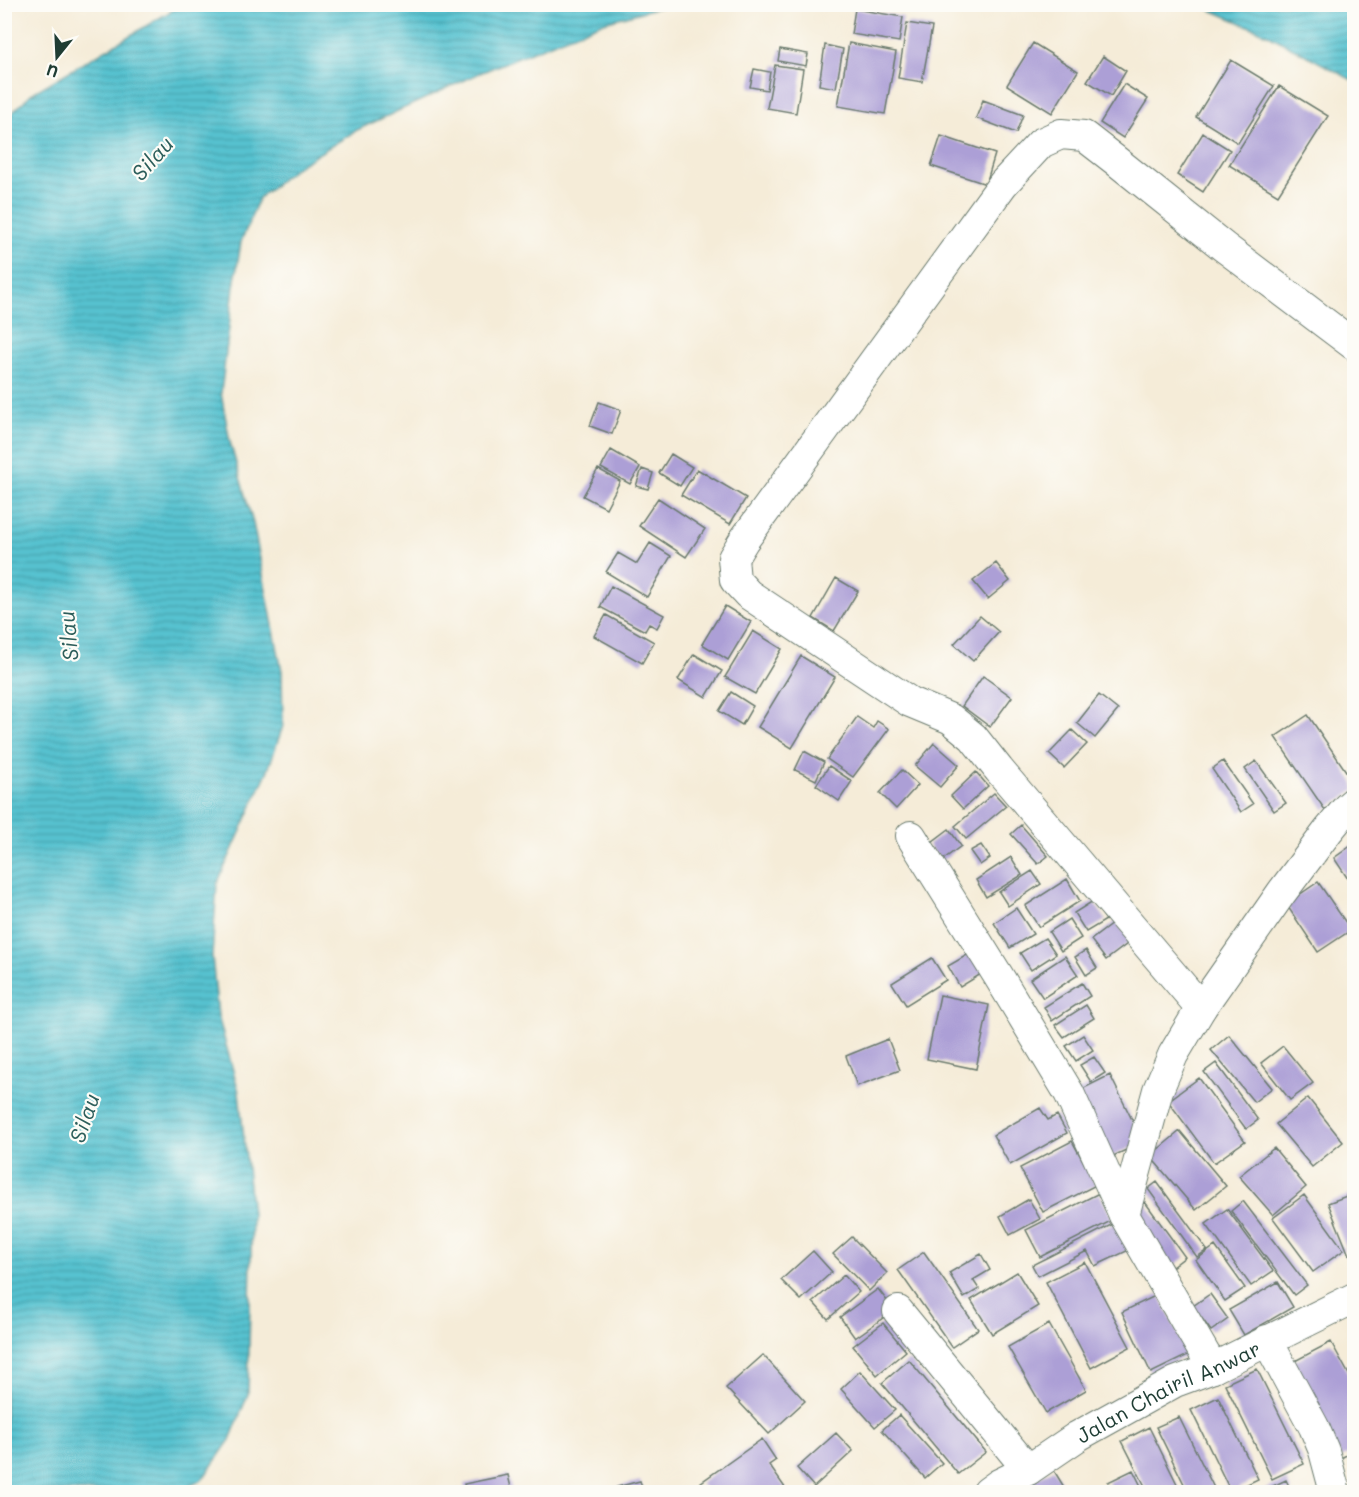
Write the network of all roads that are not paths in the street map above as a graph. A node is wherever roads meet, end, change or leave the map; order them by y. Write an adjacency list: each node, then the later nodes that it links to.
1 (1354, 345): 4 (street)
2 (1354, 802): 4 (street)
3 (911, 836): 5 (street)
4 (1201, 1008): 5 (street)
5 (1124, 1215): 9 (street)
6 (1354, 1298): 8 (street, Jalan Chairil Anwar)
7 (898, 1311): 10 (street)
8 (1267, 1340): 9 (street, Jalan Chairil Anwar); 12 (street)
9 (1213, 1368): 10 (street, Jalan Chairil Anwar)
10 (1028, 1470): 11 (street, Jalan Chairil Anwar)
11 (988, 1492)
12 (1335, 1492)

